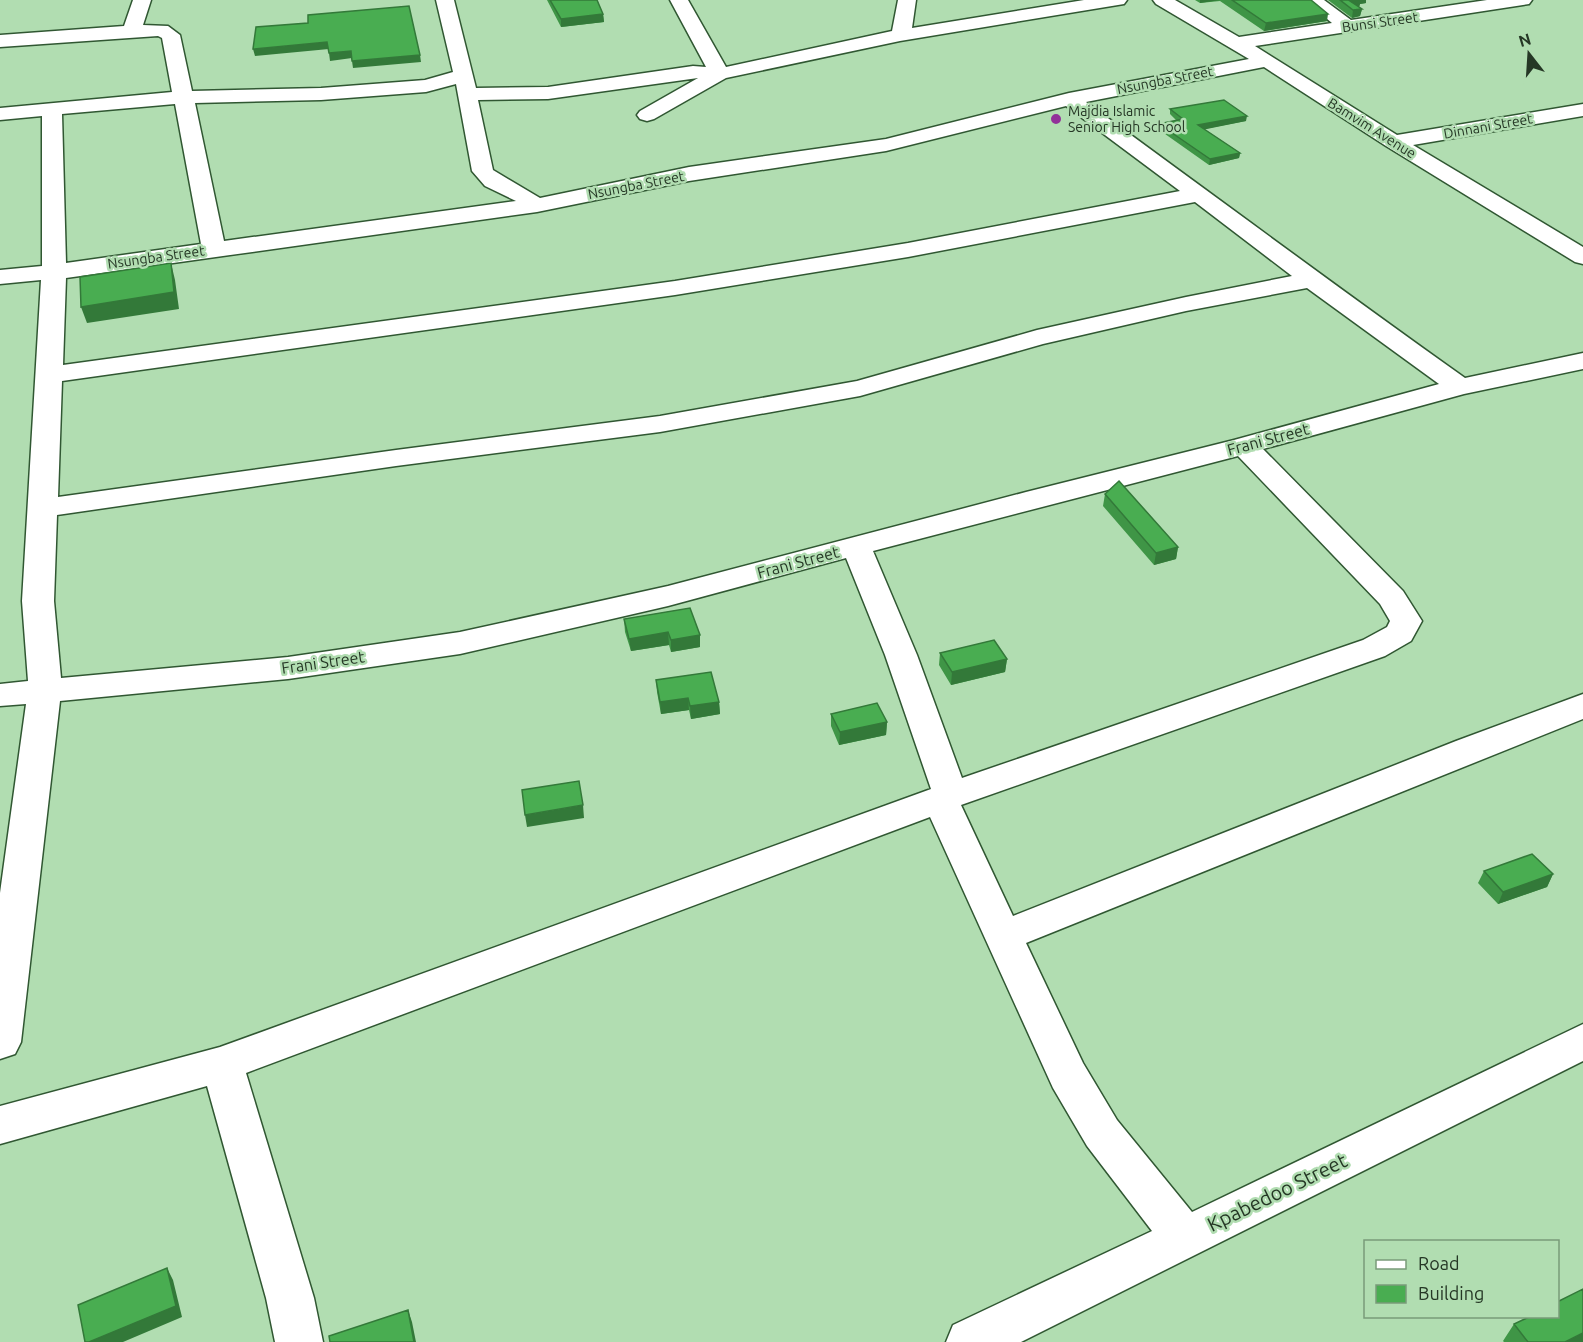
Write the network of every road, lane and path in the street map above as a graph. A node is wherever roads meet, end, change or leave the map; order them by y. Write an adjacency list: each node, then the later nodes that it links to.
1 (142, 0): 10 (street)
2 (445, 0): 16 (street)
3 (679, 0): 15 (street)
4 (907, 0): 11 (street)
5 (1118, 0): 11 (street)
6 (1162, 0): 13 (street, Bamvim Avenue)
7 (1313, 0): 9 (street)
8 (1523, 0): 9 (street, Bunsi Street)
9 (1347, 26): 13 (street, Bunsi Street)
10 (131, 31): 12 (street); 17 (street)
11 (900, 35): 15 (street)
12 (0, 41)
13 (1237, 43): 14 (street, Bamvim Avenue)
14 (1267, 61): 18 (street, Nsungba Street); 24 (street, Bamvim Avenue)
15 (720, 74): 16 (street); 22 (street)
16 (465, 85): 17 (street); 26 (street)
17 (182, 98): 19 (street); 27 (street)
18 (1069, 99): 25 (street); 26 (street, Nsungba Street)
19 (52, 110): 21 (street); 29 (street)
20 (1573, 111): 23 (street); 24 (street, Dinnani Street)
21 (0, 114)
22 (647, 115)
23 (1583, 124)
24 (1393, 142): 28 (street, Bamvim Avenue)
25 (1199, 194): 31 (street); 33 (street)
26 (537, 205): 27 (street, Nsungba Street)
27 (214, 249): 29 (street, Nsungba Street)
28 (1583, 257)
29 (54, 272): 30 (street, Nsungba Street); 33 (street)
30 (0, 277)
31 (1311, 280): 34 (street); 36 (street)
32 (1583, 361): 34 (street, Frani Street)
33 (48, 375): 36 (street)
34 (1460, 387): 35 (street, Frani Street)
35 (1244, 446): 37 (street, Frani Street); 41 (street)
36 (43, 508): 38 (street)
37 (856, 546): 38 (street, Frani Street); 41 (street)
38 (45, 690): 39 (street, Frani Street); 44 (street)
39 (0, 695)
40 (1583, 706): 42 (street)
41 (946, 797): 42 (street); 45 (street)
42 (1004, 936): 47 (street)
43 (1583, 1041): 47 (street, Kpabedoo Street)
44 (0, 1042)
45 (222, 1064): 46 (street); 48 (street)
46 (0, 1125)
47 (1185, 1238): 49 (street, Kpabedoo Street)
48 (299, 1342)
49 (970, 1342)

